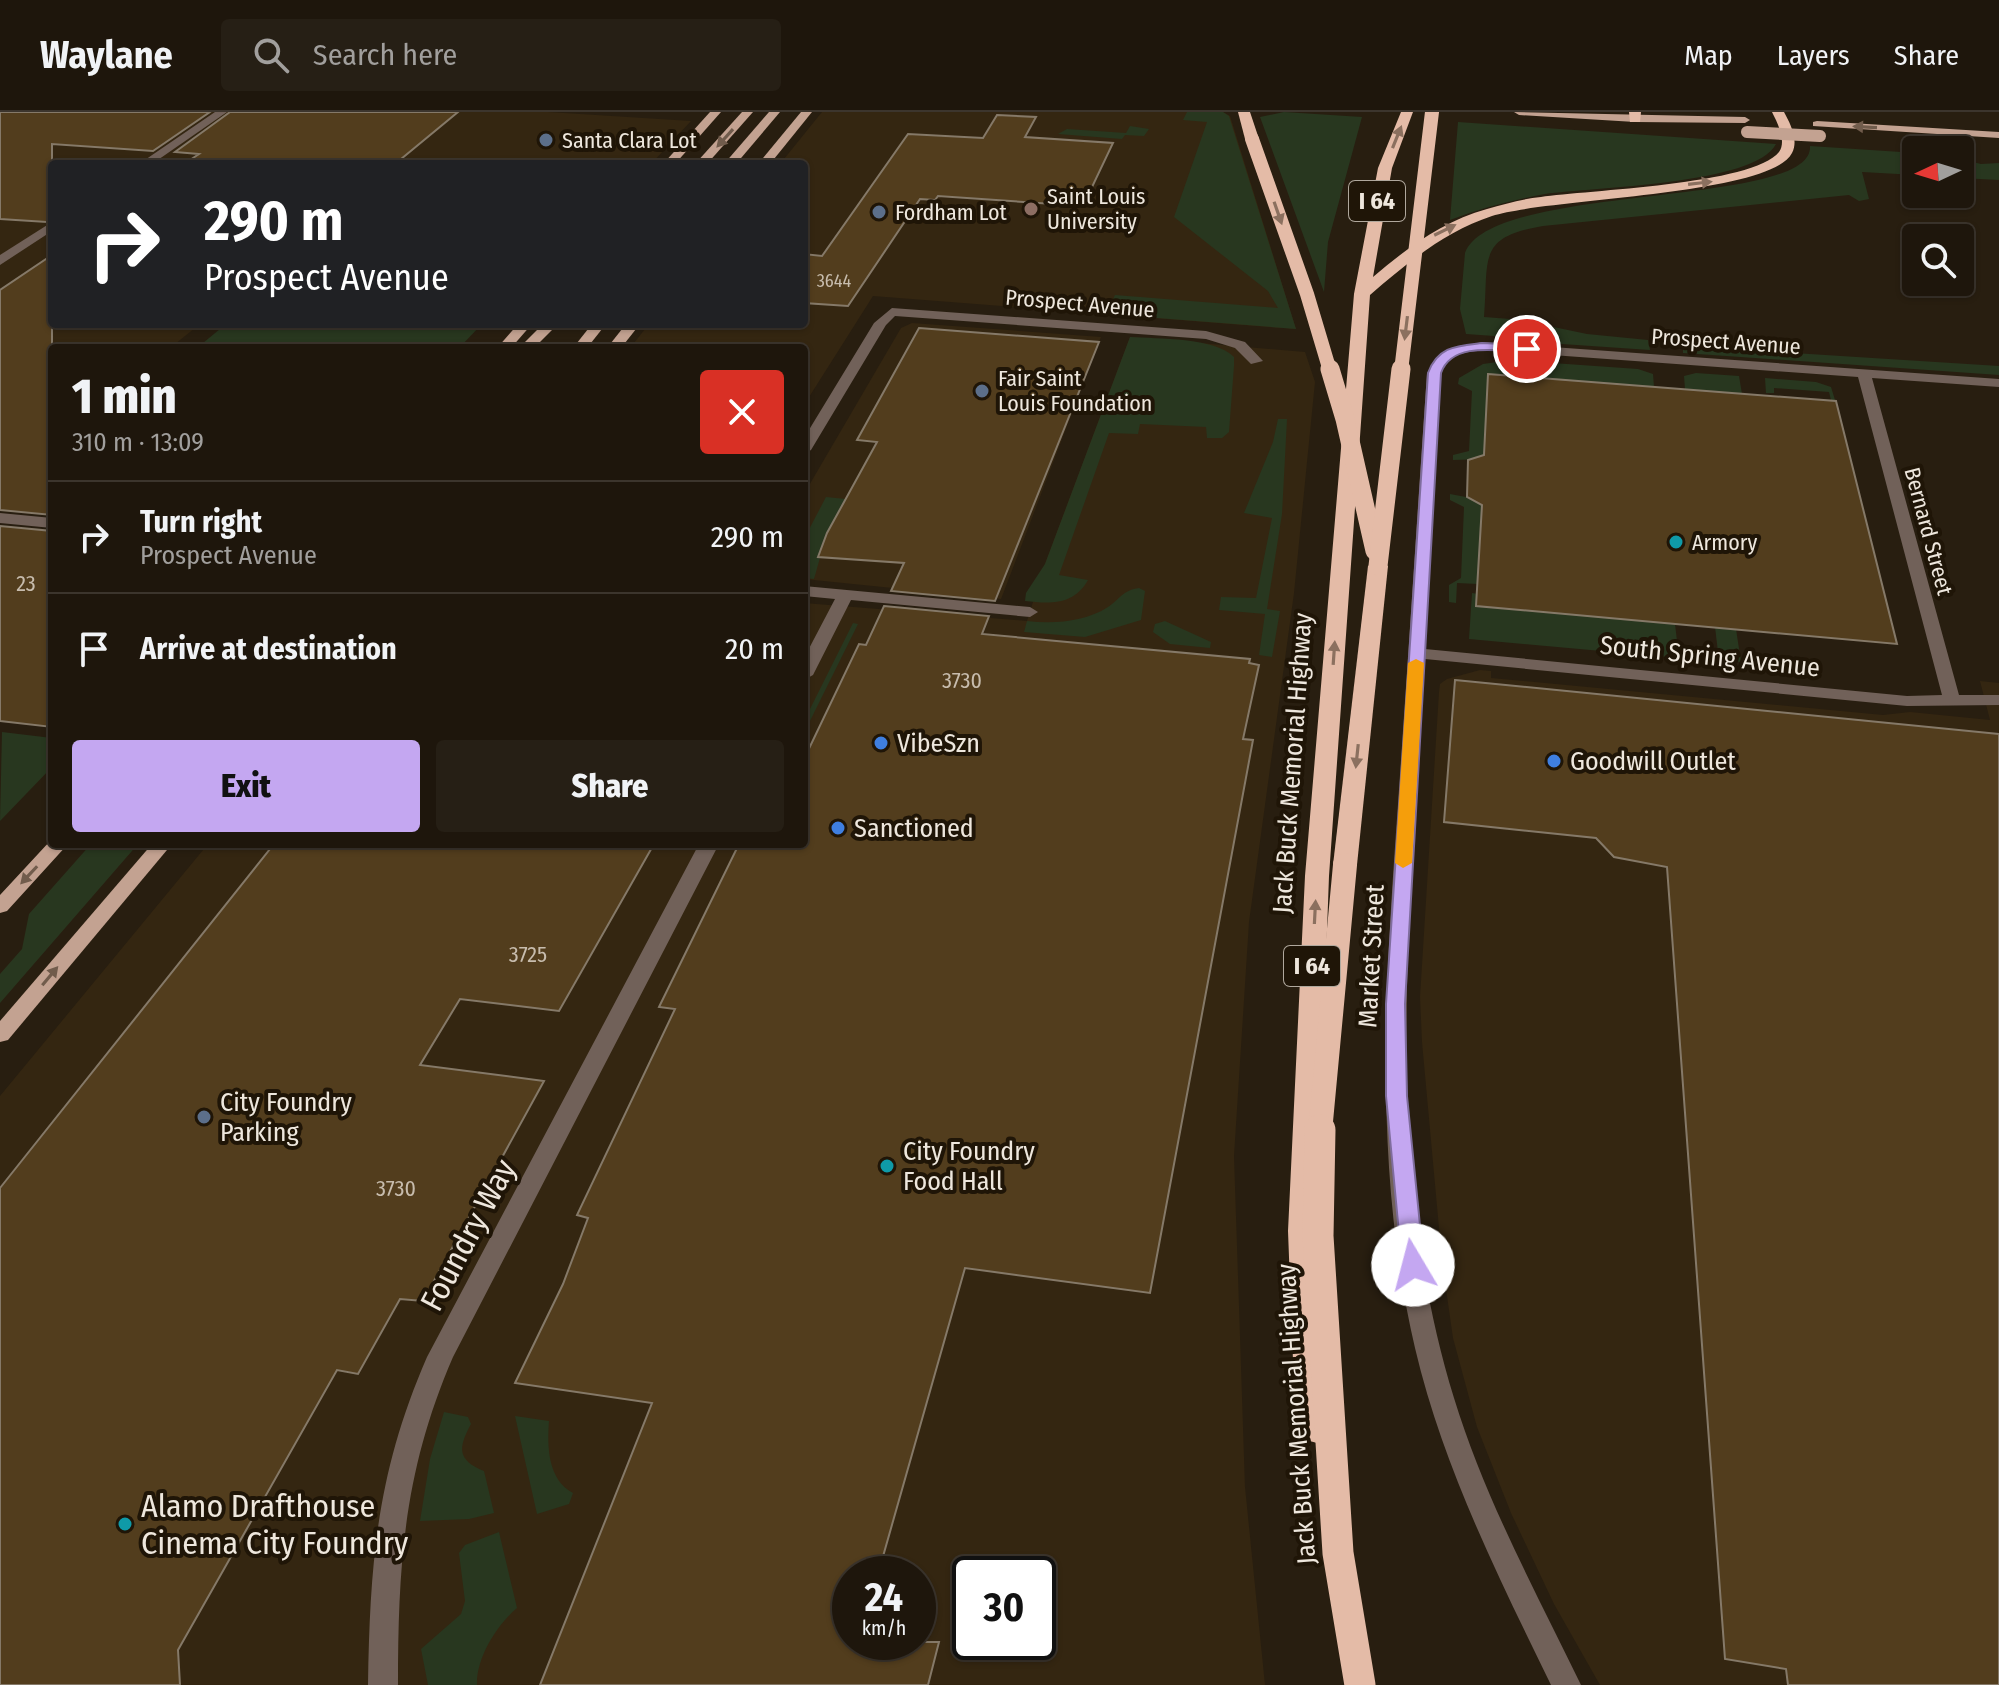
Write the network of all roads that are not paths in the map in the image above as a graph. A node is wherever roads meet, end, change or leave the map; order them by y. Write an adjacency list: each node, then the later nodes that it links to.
1 (222, 112): 15 (street)
2 (716, 112): 16 (main road)
3 (748, 112): 17 (main road, one-way to 17)
4 (775, 112): 18 (main road)
5 (807, 112): 19 (main road)
6 (1244, 112): 38 (highway, one-way to 38, bridge)
7 (1407, 112): 22 (highway, Jack Buck Memorial Highway / I 64, one-way to 7)
8 (1432, 112): 38 (highway, Jack Buck Memorial Highway / I 64, one-way to 38, bridge)
9 (1519, 112): 11 (main road)
10 (1778, 112): 22 (highway, one-way to 10)
11 (1635, 116): 12 (main road, bridge)
12 (1818, 130): 13 (main road, one-way to 12); 14 (main road)
13 (1999, 135)
14 (1999, 147)
15 (151, 160)
16 (673, 160)
17 (705, 160)
18 (733, 160)
19 (767, 160)
20 (48, 229): 21 (street)
21 (0, 261)
22 (1362, 294): 52 (highway, Jack Buck Memorial Highway / I 64, one-way to 22)
23 (522, 328): 27 (main road)
24 (547, 328): 28 (main road)
25 (596, 328): 29 (main road)
26 (630, 328): 30 (main road)
27 (508, 344)
28 (530, 344)
29 (583, 344)
30 (617, 344)
31 (1450, 351): 33 (street, Prospect Avenue); 42 (street, Market Street)
32 (1256, 361): 35 (street, Prospect Avenue)
33 (1864, 374): 34 (street, Prospect Avenue); 44 (street, Bernard Street)
34 (1999, 383)
35 (808, 443)
36 (0, 518): 37 (street)
37 (48, 523)
38 (1378, 566): 52 (highway, Jack Buck Memorial Highway / I 64, one-way to 52, bridge)
39 (808, 591): 40 (street)
40 (845, 595): 41 (street); 43 (street)
41 (1030, 612)
42 (1417, 653): 44 (street, South Spring Avenue); 53 (street, Market Street)
43 (808, 667)
44 (1952, 700): 45 (street, South Spring Avenue)
45 (1999, 700)
46 (54, 848): 49 (main road, one-way to 49)
47 (159, 848): 50 (main road, one-way to 47)
48 (707, 848): 51 (street, Foundry Way)
49 (0, 907)
50 (0, 1035)
51 (383, 1685)
52 (1362, 1685)
53 (1566, 1685)

